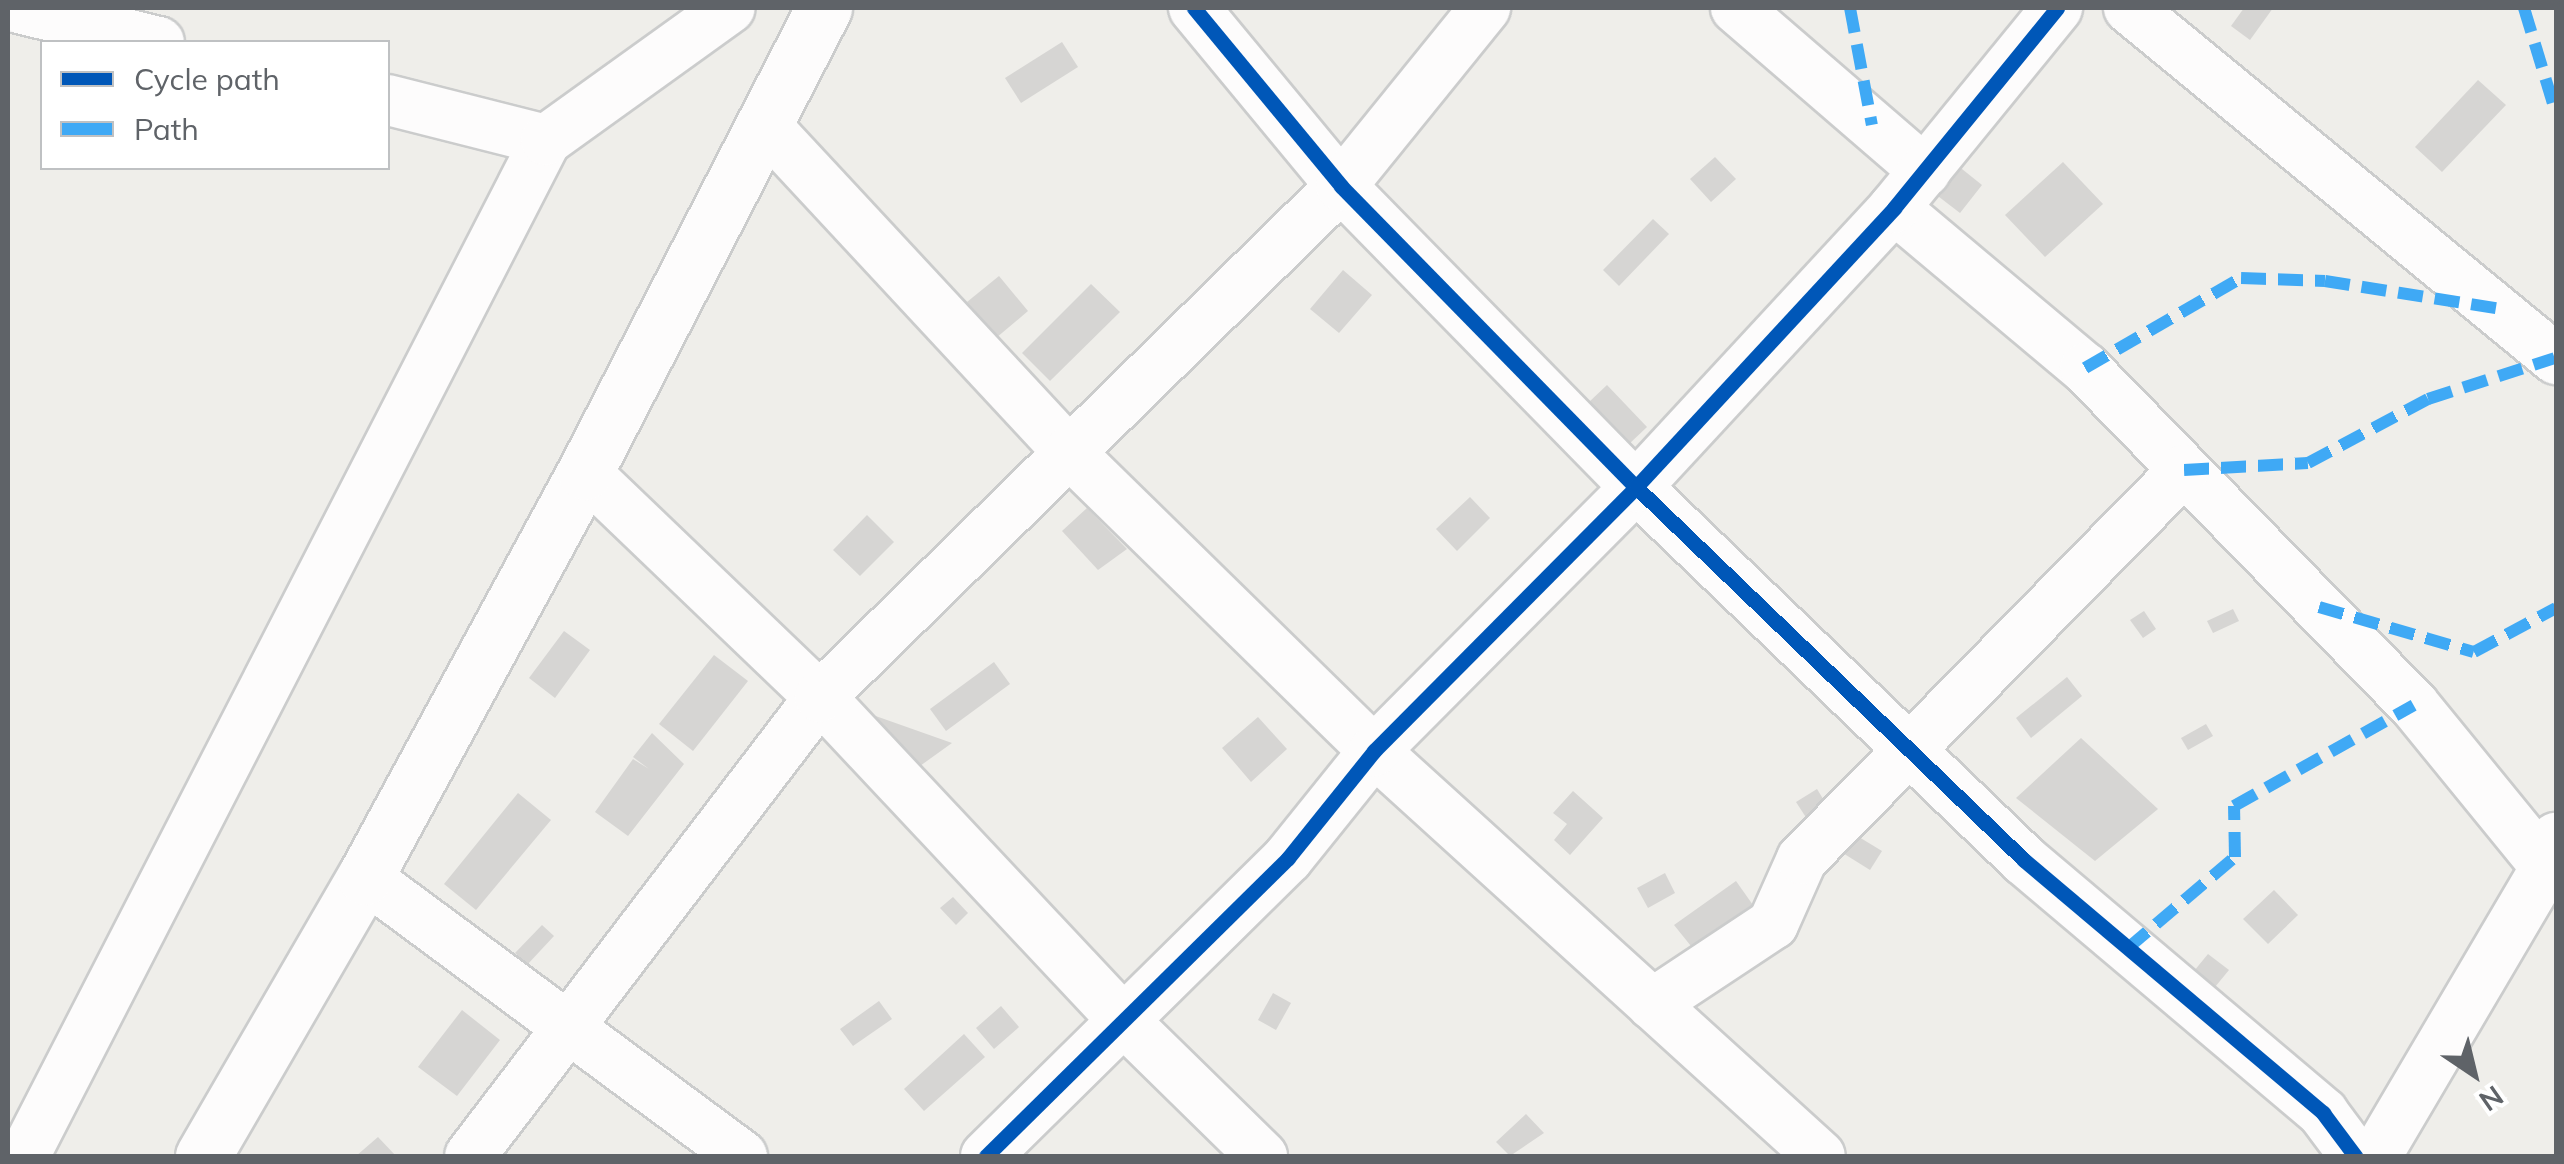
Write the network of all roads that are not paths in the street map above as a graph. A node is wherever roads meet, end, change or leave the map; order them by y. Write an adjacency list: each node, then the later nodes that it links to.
1 (19, 8): 9 (street)
2 (730, 8): 12 (street)
3 (824, 8): 11 (street)
4 (1194, 8): 14 (street)
5 (1484, 8): 14 (street)
6 (1736, 8): 13 (street)
7 (2057, 8): 13 (street)
8 (2129, 8): 16 (street)
9 (151, 40)
10 (390, 101): 12 (street)
11 (764, 124): 17 (street); 19 (street)
12 (546, 140): 29 (street)
13 (1925, 170): 15 (street)
14 (1340, 186): 17 (street); 20 (street)
15 (1894, 208): 18 (street); 20 (street)
16 (2556, 359)
17 (1070, 452): 21 (street); 23 (street)
18 (2184, 470): 22 (street); 24 (street)
19 (585, 472): 21 (street); 25 (street)
20 (1636, 487): 22 (street); 23 (street)
21 (820, 697): 27 (street); 28 (street)
22 (1912, 746): 26 (street); 36 (street)
23 (1374, 752): 26 (street); 27 (street)
24 (2551, 853): 37 (street)
25 (365, 877): 28 (street); 30 (street)
26 (1652, 1004): 35 (street)
27 (1124, 1022): 33 (street); 34 (street)
28 (569, 1028): 31 (street); 32 (street)
29 (24, 1156)
30 (202, 1156)
31 (470, 1156)
32 (742, 1156)
33 (986, 1156)
34 (1262, 1156)
35 (1820, 1156)
36 (2355, 1156)
37 (2376, 1156)

